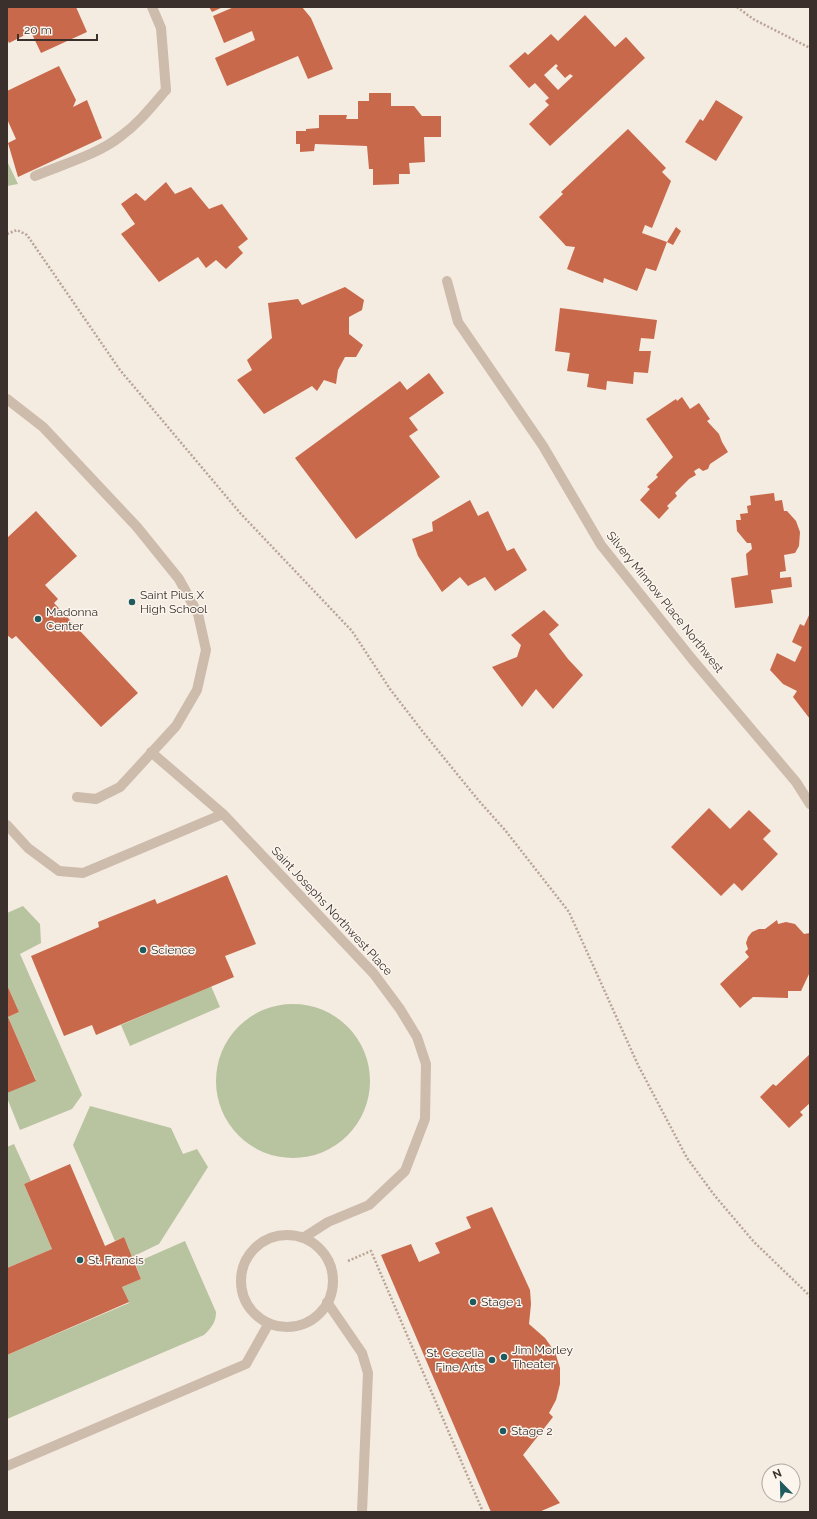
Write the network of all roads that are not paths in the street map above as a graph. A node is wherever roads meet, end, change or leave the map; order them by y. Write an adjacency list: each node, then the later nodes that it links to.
1 (152, 7): 2 (street)
2 (35, 176)
3 (447, 282): 7 (street, Silvery Minnow Place Northwest)
4 (7, 399): 5 (street)
5 (151, 752): 6 (street); 8 (street, Saint Josephs Northwest Place)
6 (77, 797)
7 (810, 804)
8 (223, 814): 9 (street); 10 (street, Saint Josephs Northwest Place)
9 (7, 825)
10 (303, 1238): 11 (street); 12 (street)
11 (327, 1302): 12 (street); 14 (street)
12 (269, 1323): 13 (street)
13 (7, 1466)
14 (362, 1512)

